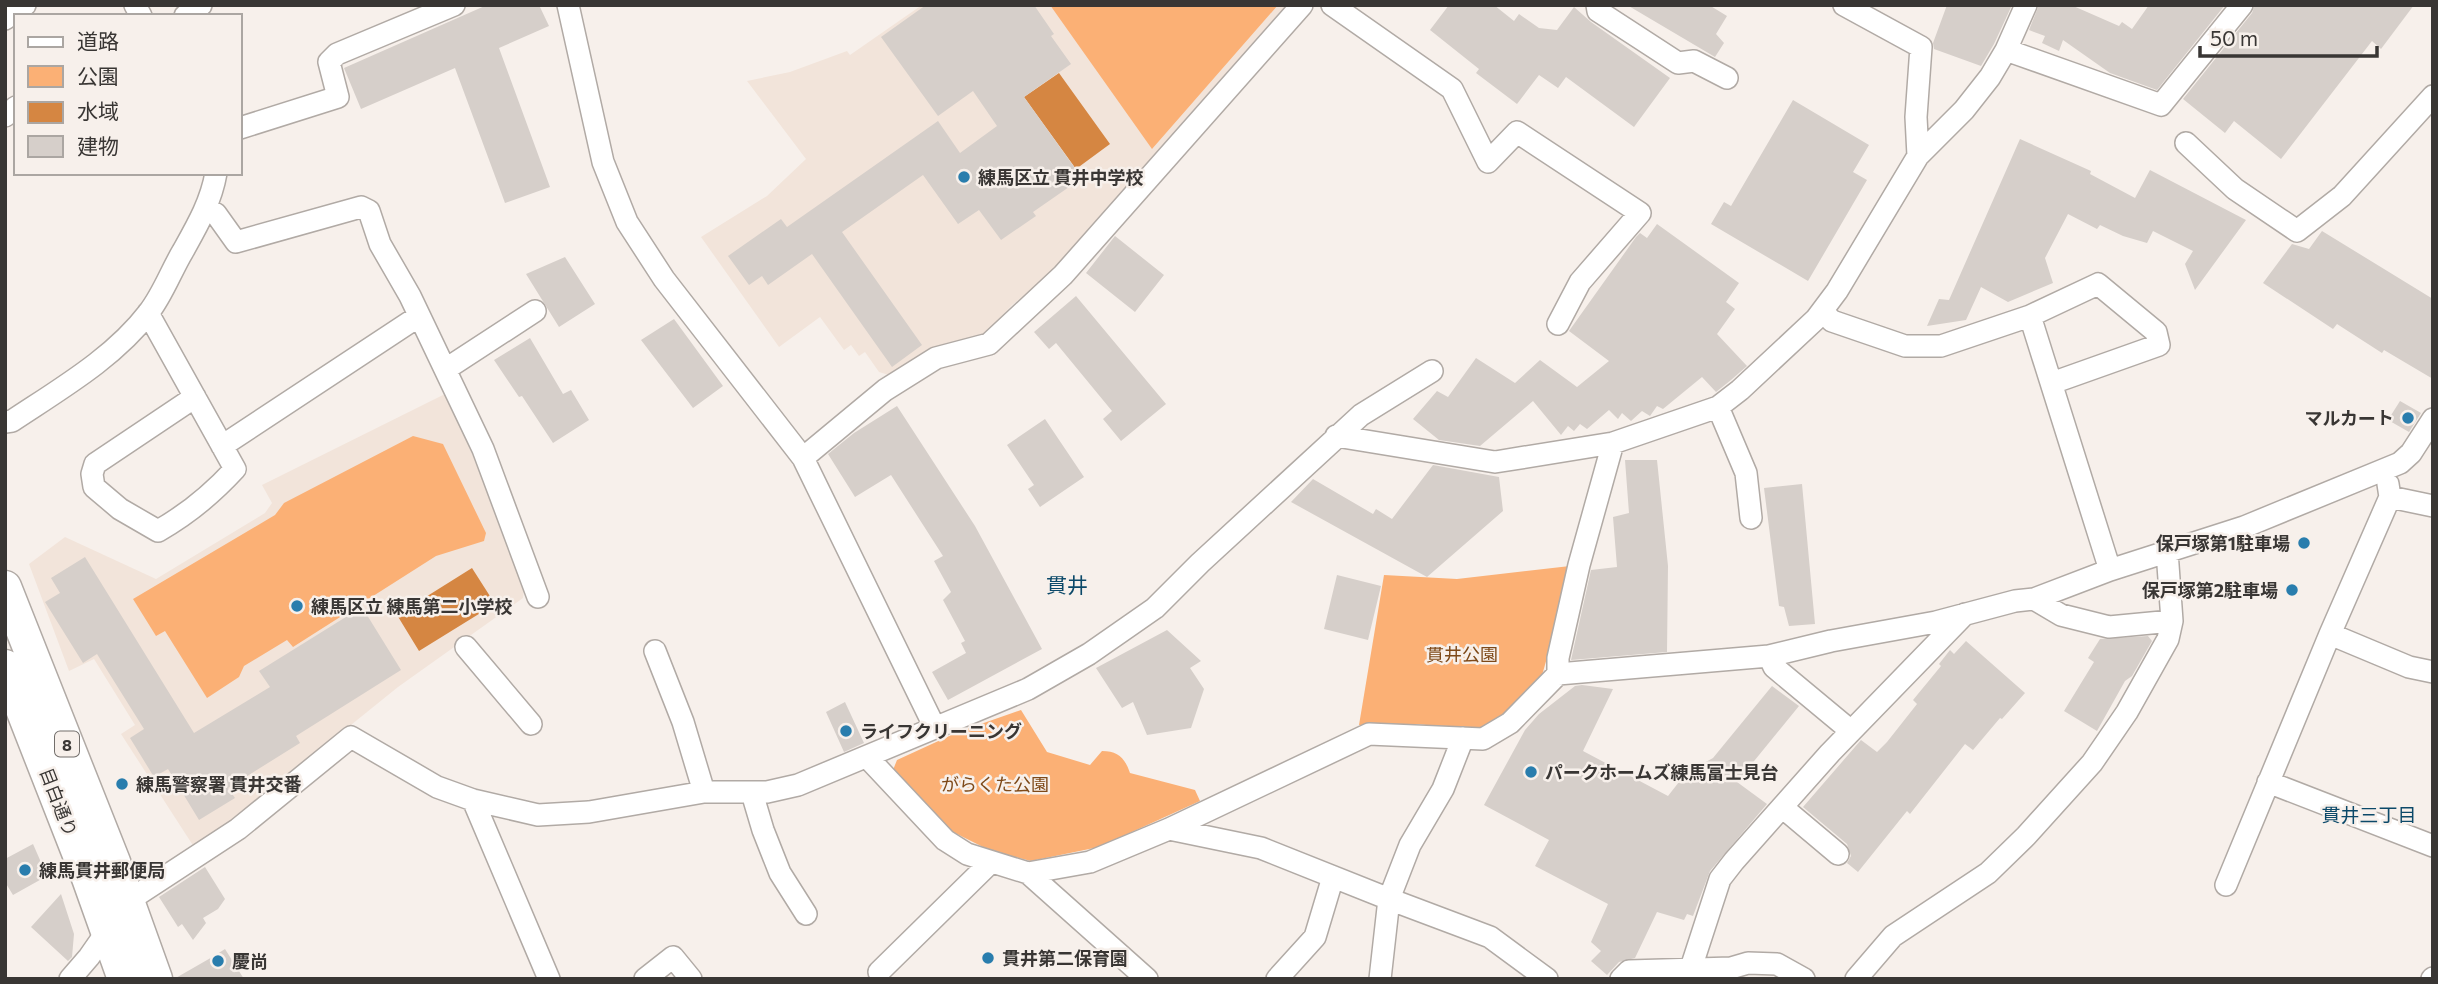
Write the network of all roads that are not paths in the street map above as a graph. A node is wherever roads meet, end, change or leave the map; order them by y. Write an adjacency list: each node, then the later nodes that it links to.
1 (25, 5): 10 (street)
2 (454, 5): 14 (street)
3 (568, 5): 35 (street)
4 (1302, 5): 35 (street)
5 (1332, 5): 24 (street)
6 (1597, 5): 12 (street)
7 (1844, 5): 16 (street)
8 (2026, 5): 11 (street)
9 (2242, 5): 11 (street)
10 (5, 19)
11 (2006, 50): 16 (street)
12 (1727, 78)
13 (2428, 111): 15 (street)
14 (242, 127)
15 (2186, 143)
16 (1917, 156): 20 (street)
17 (214, 175): 18 (street)
18 (206, 209): 21 (street); 22 (street)
19 (535, 311): 25 (street)
20 (1822, 311): 23 (street); 29 (street)
21 (149, 313): 28 (street); 31 (street)
22 (419, 316): 25 (street); 34 (street)
23 (2030, 316): 27 (street); 27 (street)
24 (1558, 324)
25 (446, 369): 43 (street)
26 (1432, 371): 32 (street)
27 (2052, 383): 41 (street)
28 (195, 397): 34 (street); 34 (street)
29 (1718, 407): 33 (street); 39 (street)
30 (2433, 419): 36 (street)
31 (5, 422)
32 (1336, 436): 33 (street); 55 (street)
33 (1613, 443): 52 (street)
34 (222, 446)
35 (803, 458): 55 (street)
36 (2385, 469): 37 (street); 40 (street)
37 (2390, 498): 38 (street); 47 (street)
38 (2433, 506)
39 (1751, 518)
40 (2167, 551): 41 (street); 46 (street)
41 (2110, 570): 44 (street)
42 (5, 587): 72 (main road, 目白通り / 8)
43 (538, 597)
44 (2034, 599): 45 (street); 46 (street)
45 (1965, 614): 50 (street); 56 (street)
46 (2172, 621): 90 (street)
47 (2330, 634): 51 (street); 59 (street)
48 (466, 647): 54 (street)
49 (655, 651): 60 (street)
50 (1769, 656): 52 (street); 56 (street)
51 (2433, 672)
52 (1558, 674): 57 (street)
53 (7, 679): 74 (main road, 目白通り / 8)
54 (531, 724)
55 (935, 727): 58 (street)
56 (1852, 732): 63 (street)
57 (1463, 738): 64 (street); 71 (street)
58 (868, 758): 61 (street); 67 (street)
59 (2268, 782): 65 (street); 70 (street)
60 (704, 792): 61 (street); 62 (street)
61 (752, 793): 73 (street)
62 (473, 800): 72 (street); 81 (street)
63 (1782, 807): 66 (street); 75 (street)
64 (1169, 829): 68 (street); 69 (street)
65 (2433, 846)
66 (1838, 854)
67 (990, 863): 68 (street); 76 (street)
68 (1028, 873): 77 (street)
69 (1334, 877): 71 (street); 85 (street)
70 (2226, 885)
71 (1389, 899): 86 (street); 87 (street)
72 (128, 901): 74 (street); 80 (main road, 目白通り / 8)
73 (806, 914)
74 (107, 930): 78 (street); 79 (main road, 目白通り / 8)
75 (1691, 968): 88 (street); 89 (street)
76 (880, 972)
77 (1124, 972): 84 (street)
78 (70, 979)
79 (124, 979)
80 (156, 979)
81 (549, 979)
82 (645, 979): 83 (street)
83 (691, 979)
84 (1147, 979)
85 (1277, 979)
86 (1380, 979)
87 (1547, 979)
88 (1621, 979)
89 (1804, 979)
90 (1856, 979)

